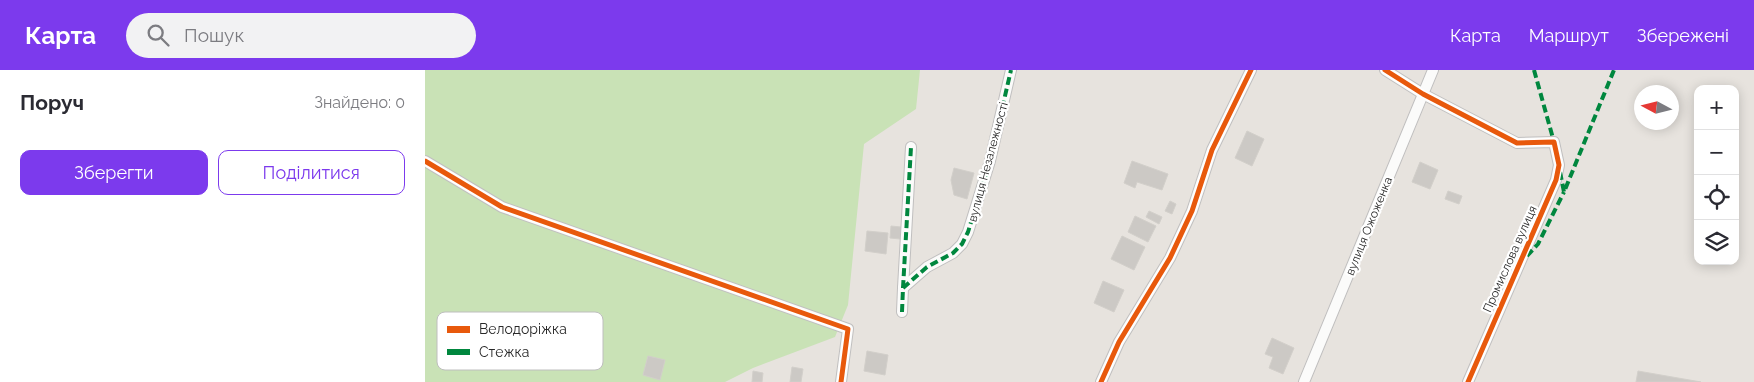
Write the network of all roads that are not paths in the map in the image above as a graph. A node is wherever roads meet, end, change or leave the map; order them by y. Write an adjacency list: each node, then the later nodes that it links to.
1 (1011, 70): 8 (street, вулиця Незалежності)
2 (1251, 70): 11 (street)
3 (1385, 70): 5 (street)
4 (1433, 70): 5 (street, вулиця Ожоженка)
5 (1423, 94): 12 (street, вулиця Ожоженка); 13 (street, Промислова вулиця)
6 (911, 147): 8 (street)
7 (425, 161): 10 (street)
8 (903, 288): 9 (street)
9 (902, 312)
10 (841, 382)
11 (1101, 382)
12 (1304, 382)
13 (1468, 382)

